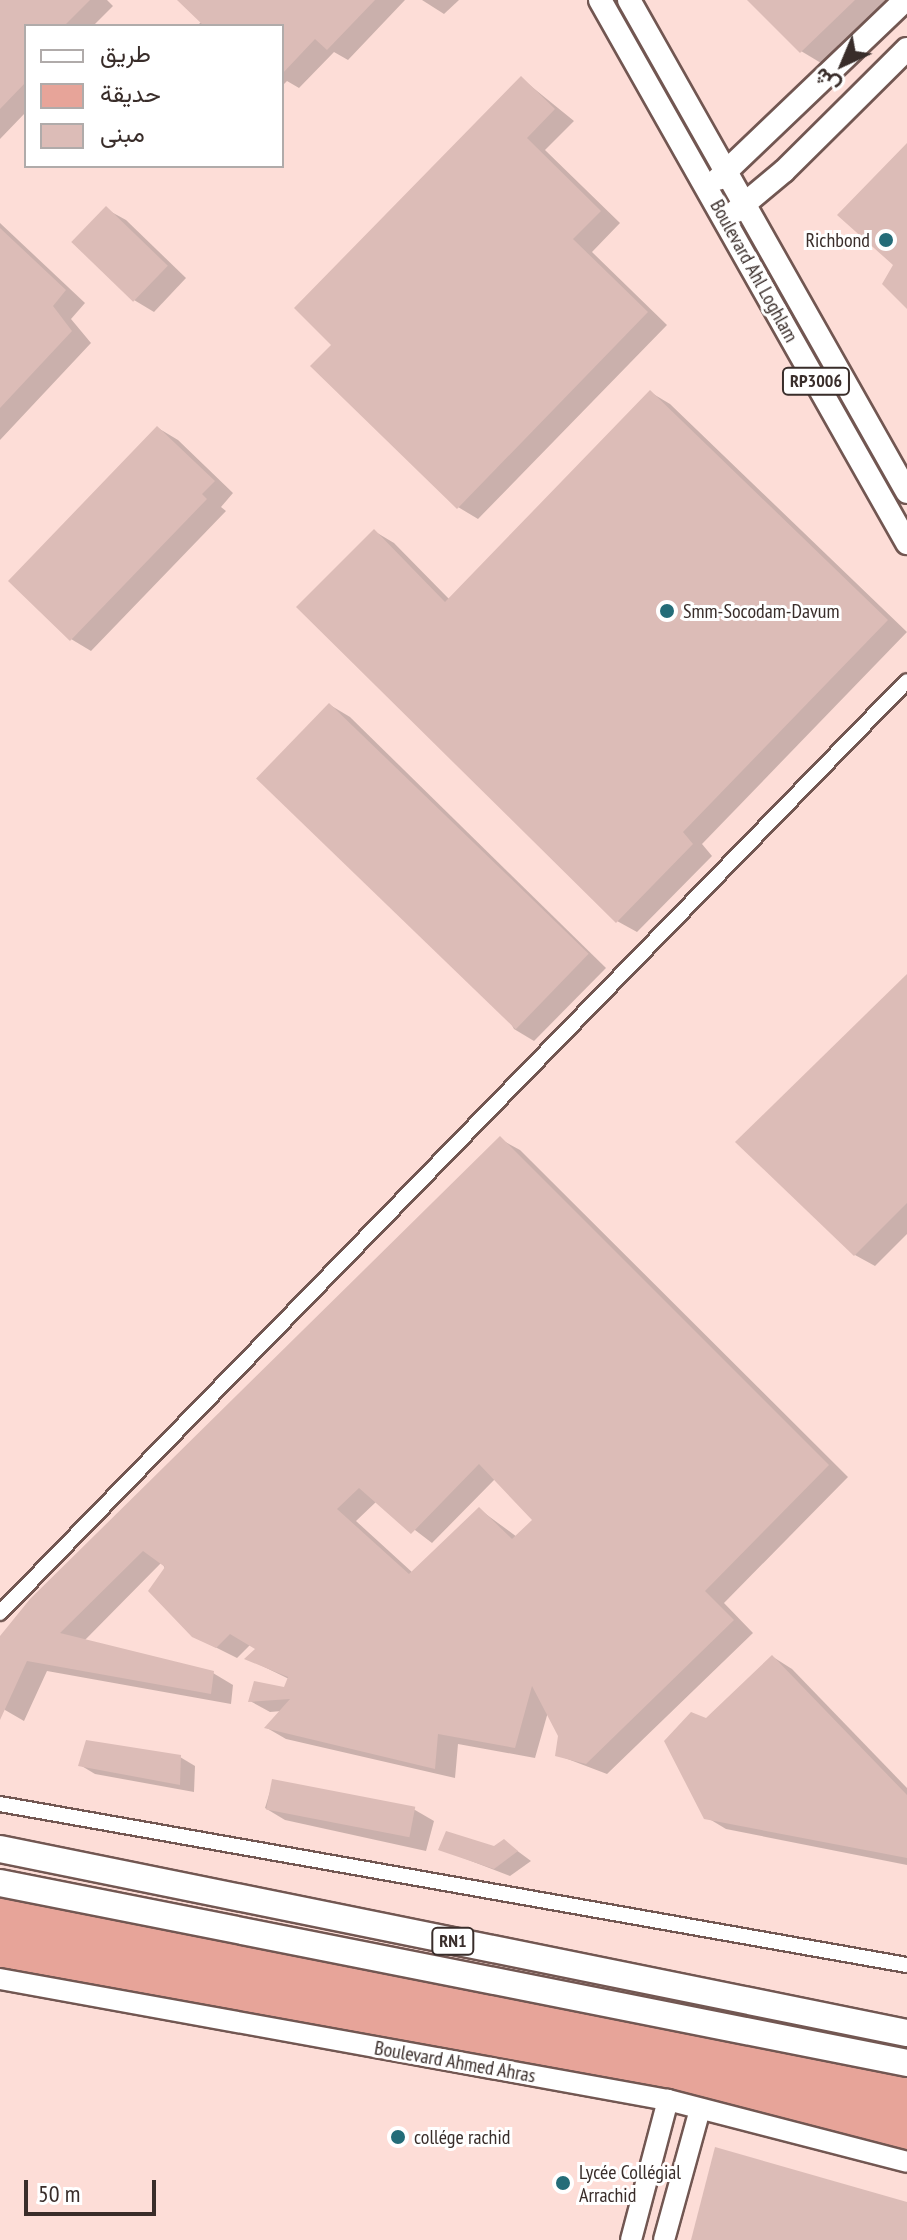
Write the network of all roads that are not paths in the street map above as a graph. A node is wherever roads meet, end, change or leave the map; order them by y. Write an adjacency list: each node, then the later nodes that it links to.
1 (905, 0): 5 (main road)
2 (630, 2): 3 (main road); 5 (main road, Boulevard Ahl Loghlam / RP3006)
3 (604, 7): 6 (main road, Boulevard Ahl Loghlam / RP3006)
4 (907, 49): 7 (main road)
5 (728, 171): 6 (main road); 7 (main road, Boulevard Ahl Loghlam / RP3006)
6 (708, 188): 8 (main road, Boulevard Ahl Loghlam / RP3006)
7 (745, 204): 8 (main road); 9 (main road, Boulevard Ahl Loghlam / RP3006)
8 (725, 218): 10 (main road, Boulevard Ahl Loghlam / RP3006)
9 (907, 492)
10 (907, 543)
11 (907, 681): 12 (street)
12 (0, 1613)
13 (0, 1804): 16 (street)
14 (0, 1849): 18 (highway, RN1)
15 (0, 1883): 19 (highway, RN1)
16 (907, 1965)
17 (0, 1979): 20 (street, Boulevard Ahmed Ahras)
18 (907, 2033)
19 (907, 2063)
20 (668, 2100): 21 (street, Boulevard Ahmed Ahras); 23 (street)
21 (700, 2109): 22 (street, Boulevard Ahmed Ahras); 24 (street)
22 (907, 2162)
23 (631, 2240)
24 (664, 2240)

